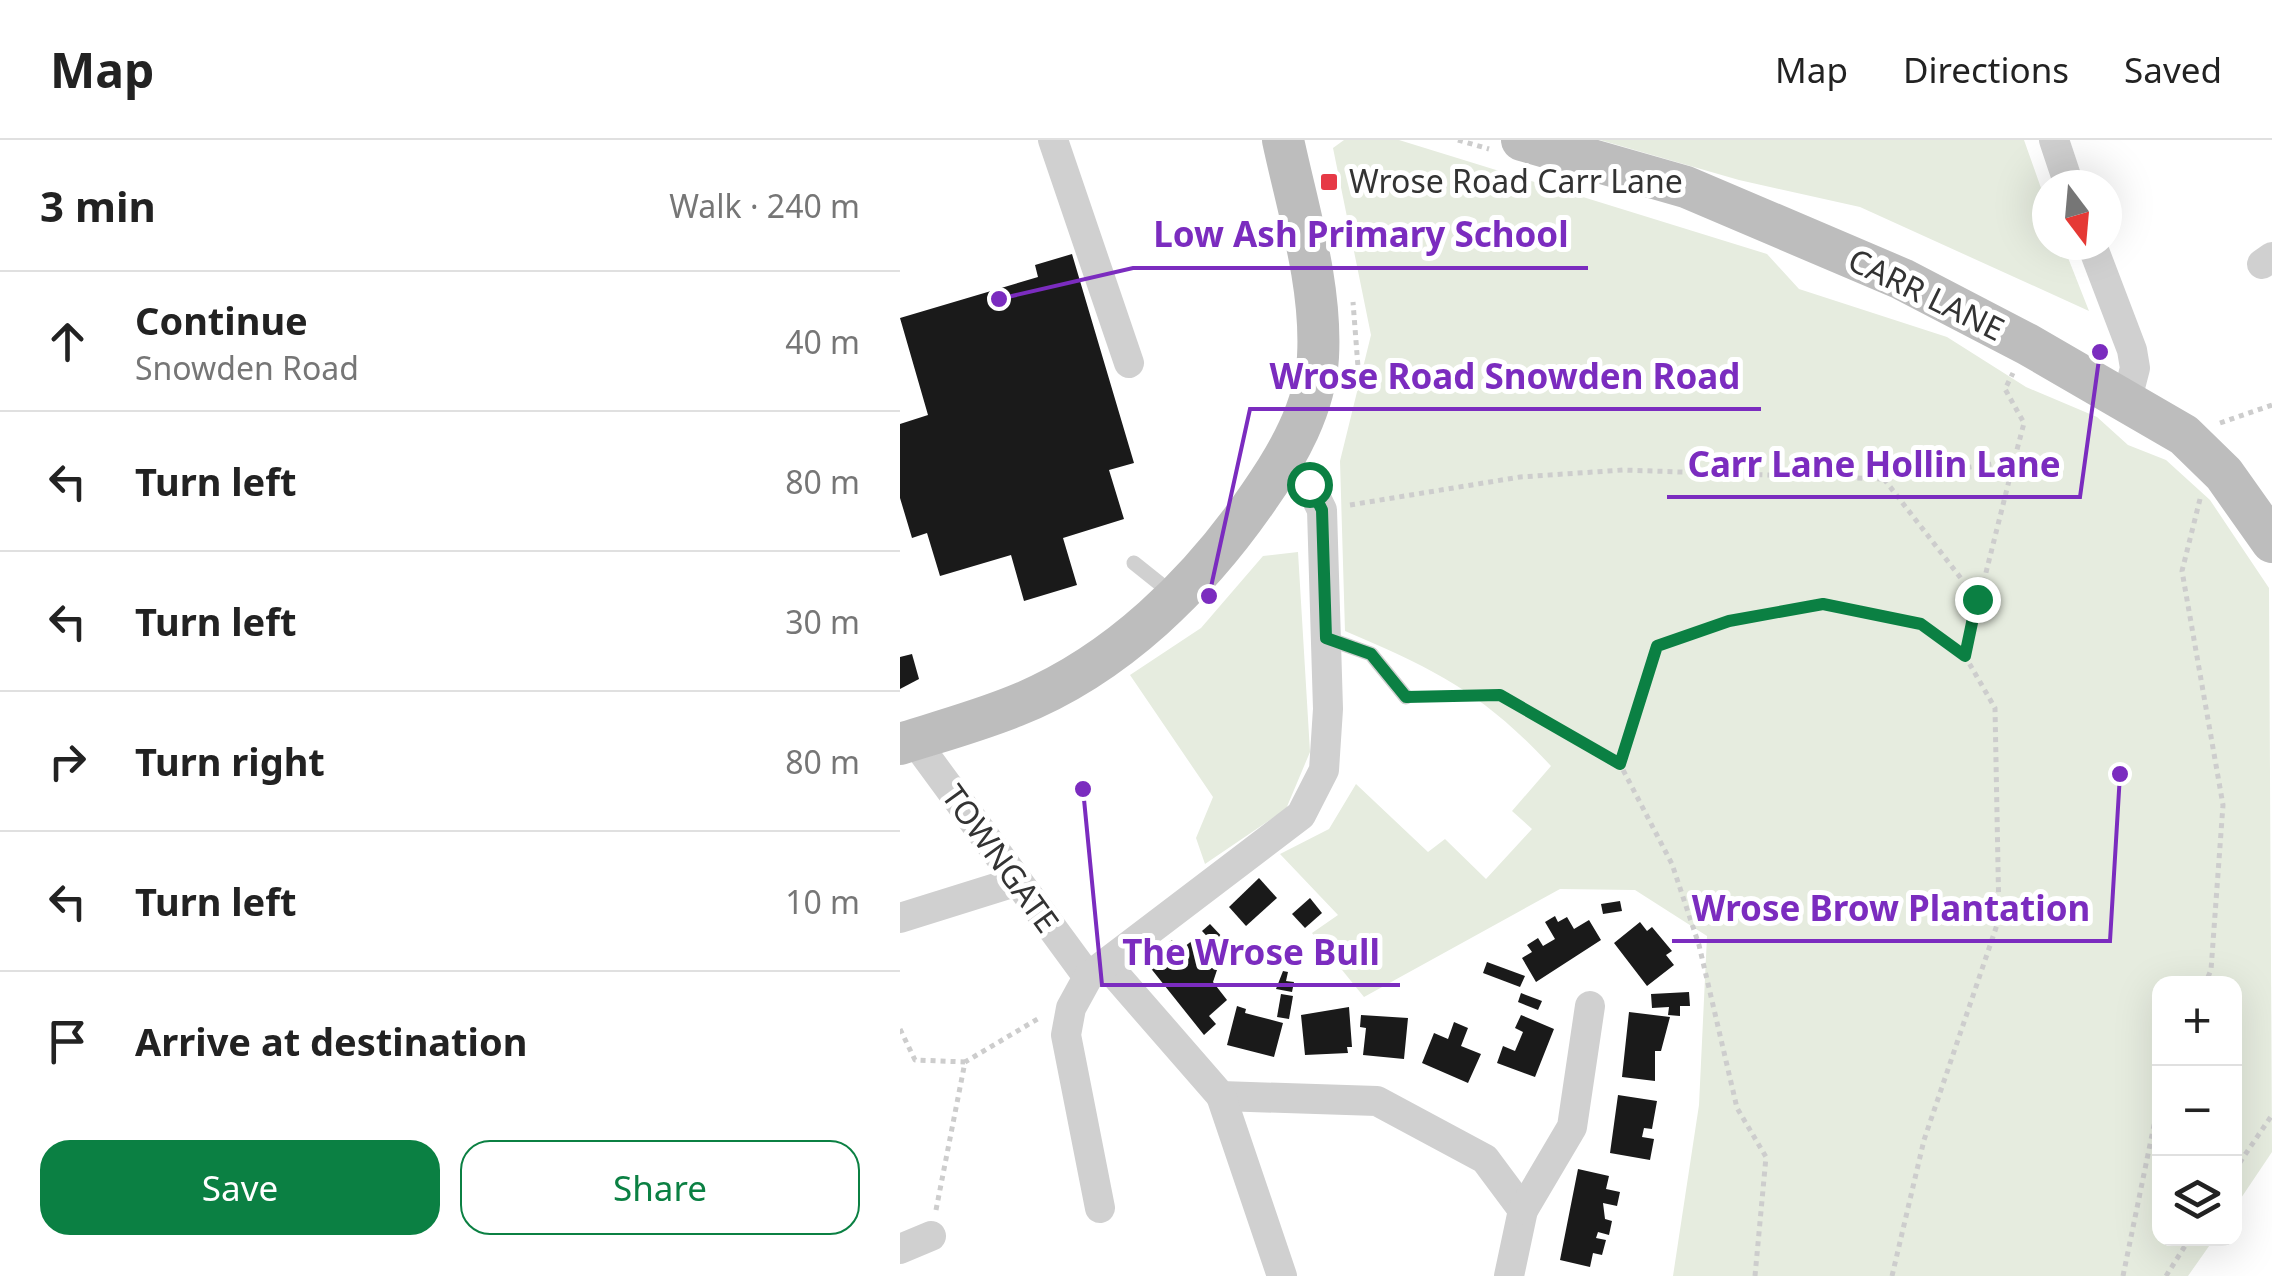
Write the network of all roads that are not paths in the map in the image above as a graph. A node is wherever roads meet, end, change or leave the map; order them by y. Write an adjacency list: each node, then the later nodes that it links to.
1 (1053, 140): 7 (street)
2 (1283, 140): 9 (street)
3 (1522, 140): 8 (street, CARR LANE)
4 (2054, 140): 5 (street)
5 (2064, 170)
6 (2097, 260): 8 (street)
7 (1129, 363)
8 (2126, 400): 10 (street, CARR LANE)
9 (1279, 467): 12 (street); 13 (street)
10 (2272, 542)
11 (1134, 563): 12 (lane)
12 (1177, 598): 15 (street)
13 (1326, 638): 14 (lane); 18 (street)
14 (1406, 697)
15 (907, 742): 16 (street, TOWNGATE)
16 (1014, 882): 17 (street); 18 (street, TOWNGATE)
17 (900, 918)
18 (1097, 970): 20 (street, TOWNGATE); 21 (street)
19 (1590, 1006): 22 (street)
20 (1221, 1096): 22 (street); 25 (street)
21 (1100, 1208)
22 (1522, 1210): 26 (street)
23 (931, 1236): 24 (street)
24 (900, 1250)
25 (1282, 1276)
26 (1510, 1276)

